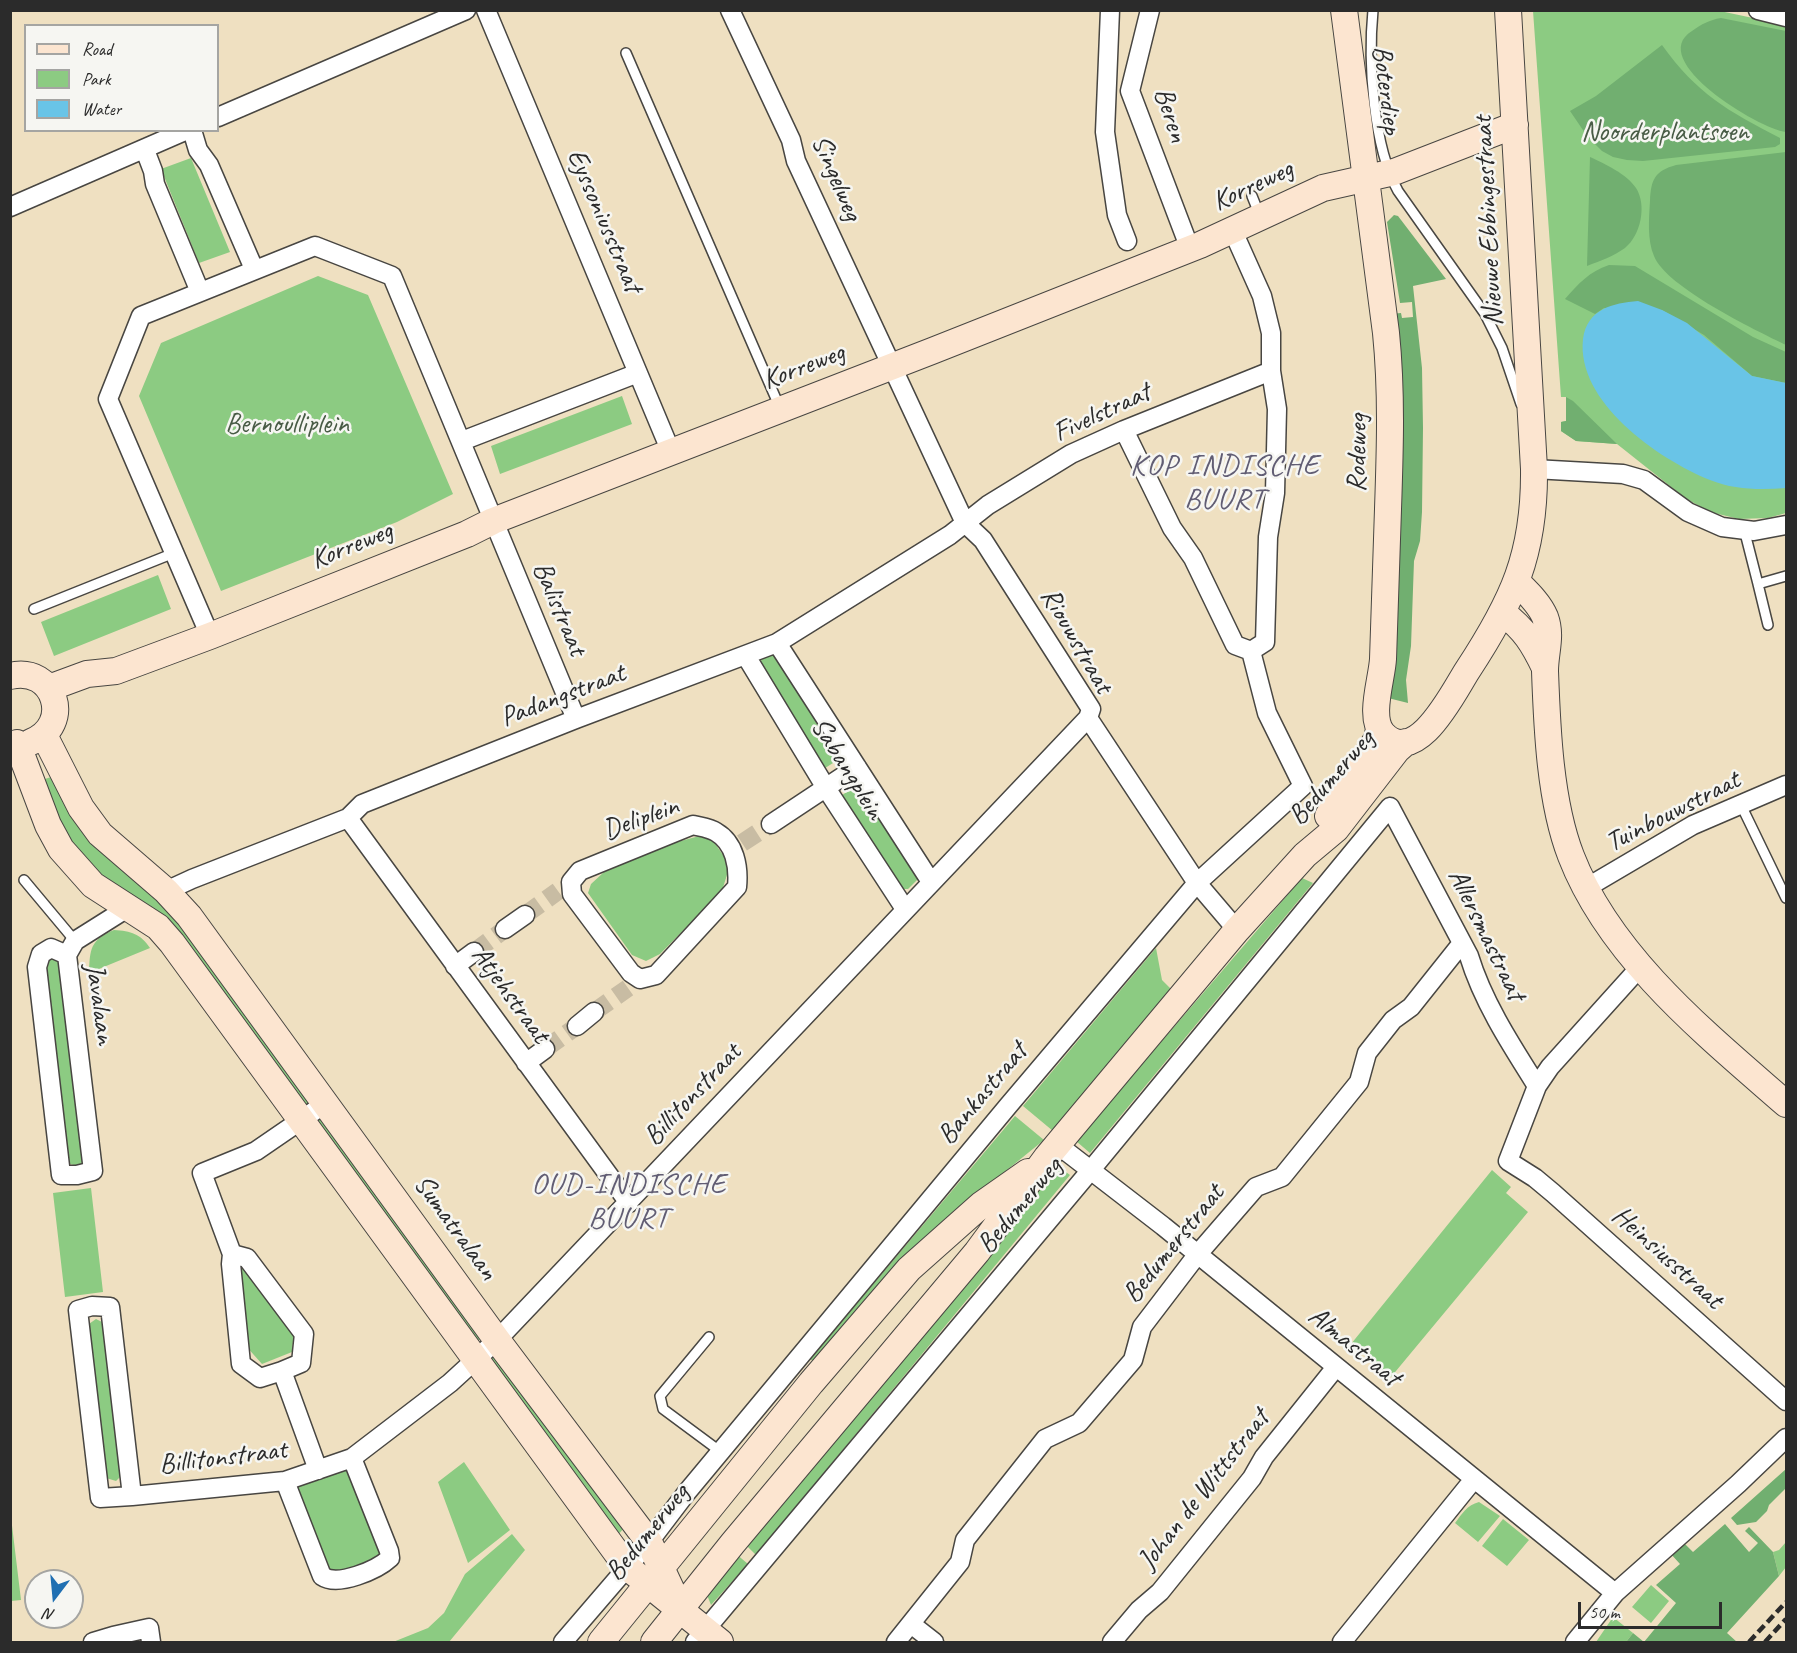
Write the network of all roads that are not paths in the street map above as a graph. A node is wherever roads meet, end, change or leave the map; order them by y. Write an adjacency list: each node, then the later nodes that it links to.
1 (466, 10): 13 (street)
2 (486, 10): 28 (street, Eyssoniusstraat)
3 (730, 10): 26 (street, Singelweg)
4 (1110, 10): 14 (street)
5 (1150, 10): 12 (street, Beren)
6 (1344, 10): 19 (main road, Boterdiep)
7 (1373, 10): 19 (lane, Nieuwe Ebbingestraat)
8 (1508, 10): 15 (main road, Nieuwe Ebbingestraat)
9 (1758, 10): 10 (street)
10 (1786, 17)
11 (626, 53): 29 (lane)
12 (1137, 111): 14 (street); 22 (street, Beren)
13 (219, 117)
14 (1101, 125): 23 (street)
15 (1515, 125): 19 (main road, Korreweg); 30 (main road, Nieuwe Ebbingestraat)
16 (183, 132): 18 (street)
17 (193, 132): 24 (street)
18 (145, 150): 20 (street); 25 (street)
19 (1377, 176): 21 (main road, Korreweg); 30 (lane, Nieuwe Ebbingestraat); 55 (main road, Rodeweg)
20 (10, 207)
21 (1232, 229): 22 (main road, Korreweg); 27 (street)
22 (1184, 234): 26 (main road, Korreweg)
23 (1127, 241)
24 (254, 269): 25 (street); 32 (street)
25 (200, 292): 39 (street)
26 (892, 366): 29 (main road, Korreweg); 36 (street, Riouwstraat)
27 (1271, 371): 31 (street, Fivelstraat); 48 (street)
28 (638, 373): 32 (street); 33 (street, Eyssoniusstraat)
29 (781, 410): 33 (main road, Korreweg)
30 (1532, 429): 34 (main road, Nieuwe Ebbingestraat)
31 (1124, 430): 36 (street, Fivelstraat); 48 (street)
32 (462, 441): 35 (street)
33 (671, 452): 35 (main road, Korreweg)
34 (1534, 469): 38 (street); 41 (main road, Nieuwe Ebbingestraat)
35 (494, 520): 46 (main road, Korreweg); 54 (street, Balistraat)
36 (965, 523): 47 (street, Padangstraat); 53 (street, Riouwstraat)
37 (1786, 525): 38 (street)
38 (1744, 530): 42 (lane)
39 (174, 553): 43 (lane); 46 (street)
40 (1786, 576): 42 (lane)
41 (1517, 582): 44 (main road, Nieuwe Ebbingestraat); 51 (main road)
42 (1758, 584): 45 (lane)
43 (34, 609)
44 (1503, 613): 51 (main road); 58 (main road, Nieuwe Ebbingestraat)
45 (1768, 625)
46 (210, 636): 52 (main road, Korreweg)
47 (777, 643): 49 (street, Padangstraat); 59 (street, Sabangplein)
48 (1251, 651): 69 (street, Bankastraat)
49 (746, 656): 54 (street, Padangstraat); 61 (street, Sabangplein)
50 (13, 668): 52 (main road)
51 (1545, 668): 70 (main road)
52 (52, 695): 56 (main road)
53 (1088, 718): 68 (street, Billitonstraat); 69 (street, Riouwstraat)
54 (576, 719): 64 (street, Padangstraat)
55 (1379, 729): 58 (main road); 66 (main road, Bedumerweg)
56 (44, 735): 57 (main road); 71 (main road, Sumatralaan)
57 (14, 742): 73 (main road, Sumatralaan)
58 (1406, 742): 66 (main road, Bedumerweg)
59 (856, 767): 61 (street); 68 (street, Sabangplein)
60 (1786, 785): 62 (street, Tuinbouwstraat)
61 (826, 788): 65 (street); 74 (street, Sabangplein)
62 (1741, 805): 70 (street, Tuinbouwstraat); 72 (lane)
63 (1390, 807): 78 (street, Allersmastraat); 93 (street, Bedumerweg)
64 (348, 818): 71 (street, Padangstraat); 81 (street, Atjehstraat)
65 (771, 824)
66 (1305, 855): 77 (main road, Bedumerweg)
67 (24, 880): 79 (lane)
68 (931, 882): 74 (street, Billitonstraat)
69 (1197, 883): 77 (street, Riouwstraat); 104 (street, Bankastraat)
70 (1586, 888): 82 (main road)
71 (166, 891): 89 (main road, Sumatralaan)
72 (1786, 898)
73 (129, 907): 79 (street); 91 (main road, Sumatralaan)
74 (905, 909): 94 (street, Billitonstraat)
75 (525, 915): 76 (street)
76 (505, 929)
77 (1237, 930): 92 (main road, Bedumerweg)
78 (1462, 943): 88 (street, Allersmastraat); 96 (street, Bedumerstraat)
79 (71, 948): 79 (street, Javalaan)
80 (474, 952): 81 (street)
81 (455, 966): 87 (street, Atjehstraat)
82 (1641, 966): 88 (street); 90 (main road)
83 (634, 984): 83 (street, Deliplein)
84 (594, 1012): 85 (street)
85 (577, 1026)
86 (545, 1049): 87 (street)
87 (526, 1063): 94 (street, Atjehstraat)
88 (1537, 1086): 102 (street, Heinsiusstraat)
89 (326, 1103): 91 (street); 98 (main road, Sumatralaan)
90 (1786, 1104)
91 (302, 1121): 95 (street); 99 (main road, Sumatralaan)
92 (1053, 1151): 93 (street, Almastraat); 112 (main road, Bedumerweg); 114 (main road, Bedumerweg)
93 (1090, 1171): 96 (street, Almastraat); 116 (street, Bedumerweg)
94 (629, 1203): 98 (street, Billitonstraat)
95 (232, 1254): 101 (street); 101 (street)
96 (1197, 1255): 100 (street, Almastraat); 115 (street, Bedumerstraat)
97 (710, 1337): 104 (lane)
98 (497, 1340): 99 (street, Billitonstraat); 110 (main road, Sumatralaan)
99 (475, 1358): 105 (street, Billitonstraat); 111 (main road, Sumatralaan)
100 (1339, 1370): 107 (street, Almastraat); 125 (street, Johan de Wittstraat)
101 (282, 1371): 106 (street)
102 (1786, 1401)
103 (1786, 1438): 113 (street)
104 (720, 1452): 110 (street, Bankastraat)
105 (352, 1458): 106 (street, Billitonstraat); 108 (street)
106 (318, 1470): 108 (street, Billitonstraat)
107 (1474, 1479): 113 (street, Almastraat); 126 (street)
108 (285, 1481): 109 (street, Billitonstraat)
109 (132, 1496): 109 (street)
110 (649, 1542): 111 (street, Bankastraat); 112 (main road, Sumatralaan)
111 (627, 1567): 112 (main road, Sumatralaan); 120 (street, Bankastraat)
112 (654, 1576): 114 (main road, Sumatralaan); 121 (main road, Bedumerweg)
113 (1615, 1593): 127 (street)
114 (680, 1610): 116 (main road); 122 (main road, Bedumerweg)
115 (911, 1624): 123 (street, Bedumerstraat); 124 (street)
116 (706, 1638)
117 (113, 1639): 118 (street); 119 (street)
118 (93, 1642)
119 (151, 1642)
120 (563, 1642)
121 (601, 1642)
122 (654, 1642)
123 (896, 1642)
124 (934, 1642)
125 (1112, 1642)
126 (1342, 1642)
127 (1575, 1642)

